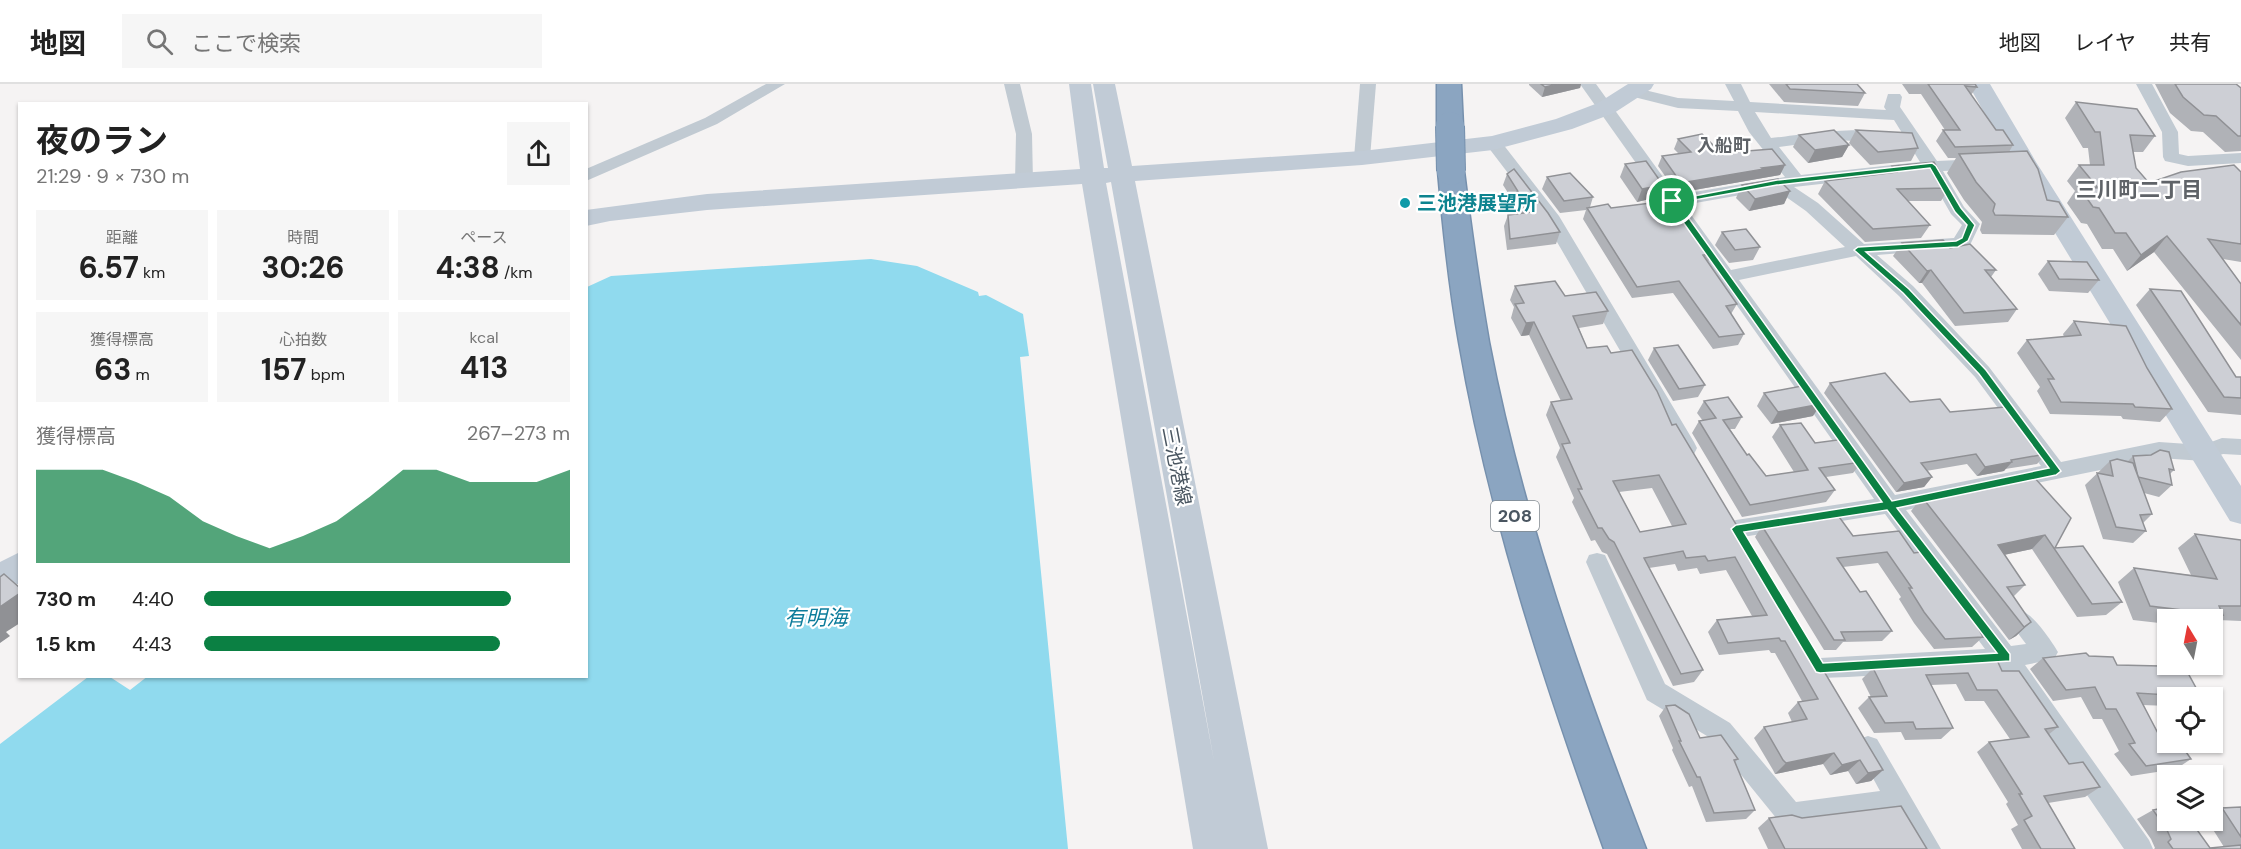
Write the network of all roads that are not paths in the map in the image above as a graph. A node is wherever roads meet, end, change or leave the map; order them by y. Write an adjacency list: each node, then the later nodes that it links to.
1 (777, 84): 25 (street)
2 (1012, 84): 28 (street)
3 (1080, 84): 26 (main road, 三池港線)
4 (1104, 84): 26 (main road, 三池港線)
5 (1368, 84): 19 (street)
6 (1449, 84): 51 (highway, 208, bridge)
7 (1588, 84): 14 (street)
8 (1733, 84): 13 (street)
9 (1979, 84): 22 (main road)
10 (2144, 84): 21 (street)
11 (1638, 88): 13 (street); 14 (main road)
12 (1894, 97): 15 (street)
13 (1743, 106): 15 (street); 18 (street)
14 (1606, 108): 17 (main road); 30 (street)
15 (1900, 116): 16 (street)
16 (1915, 139): 18 (street); 23 (street)
17 (1493, 143): 19 (main road); 36 (street)
18 (1768, 144): 27 (street)
19 (1362, 158): 26 (main road)
20 (2241, 158): 21 (street)
21 (2210, 160): 24 (street)
22 (2024, 162): 23 (street); 35 (main road)
23 (1932, 166): 27 (street); 32 (street)
24 (2226, 174)
25 (588, 175)
26 (1107, 175): 28 (main road); 49 (main road, 三池港線); 50 (main road, 三池港線)
27 (1797, 181): 29 (street)
28 (1024, 182): 31 (main road)
29 (1777, 183): 30 (street); 32 (street)
30 (1672, 201): 33 (street)
31 (588, 218)
32 (1858, 250): 33 (street); 37 (street)
33 (1725, 277): 38 (street)
34 (2241, 447): 35 (street)
35 (2204, 453): 37 (street); 39 (main road)
36 (1695, 461)
37 (2056, 471): 38 (street)
38 (1890, 505): 40 (street); 45 (street)
39 (2241, 512)
40 (1736, 529)
41 (1597, 562): 48 (street)
42 (18, 567): 43 (main road)
43 (0, 579)
44 (2020, 620): 45 (street)
45 (2006, 658): 46 (street); 53 (street)
46 (1820, 669)
47 (1857, 729): 48 (street)
48 (1900, 801): 52 (street)
49 (1212, 849)
50 (1249, 849)
51 (1625, 849)
52 (1928, 849)
53 (2140, 849)

